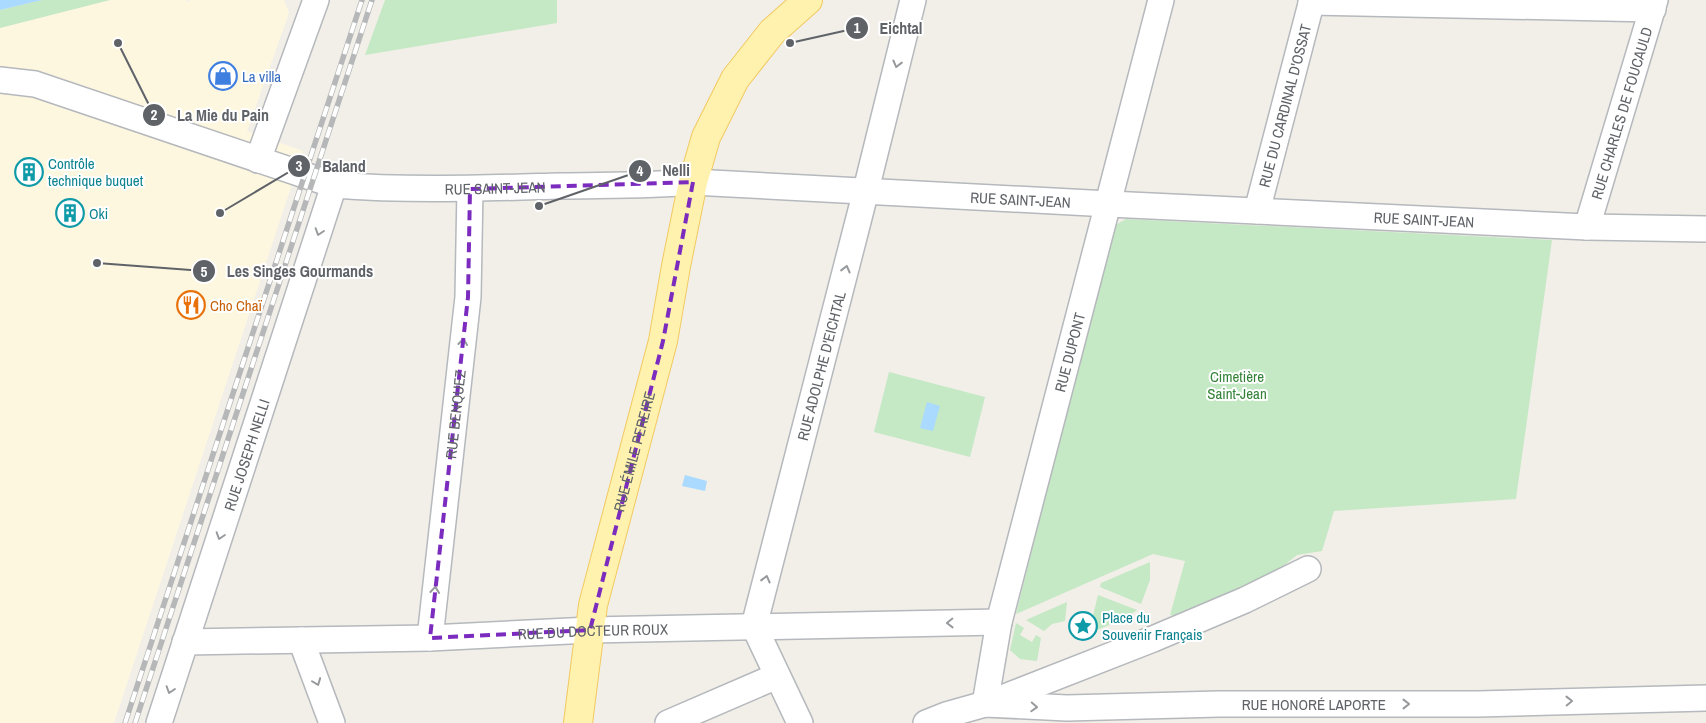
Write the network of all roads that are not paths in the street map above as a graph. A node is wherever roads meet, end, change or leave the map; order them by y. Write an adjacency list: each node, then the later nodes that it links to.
1 (316, 0): 8 (street)
2 (808, 0): 9 (main road, RUE ÉMILE PEREIRE)
3 (913, 0): 12 (street, RUE ADOLPHE D'EICHTAL, one-way to 12)
4 (1161, 0): 13 (street, RUE DUPONT)
5 (1311, 1): 6 (street); 14 (street, RUE DU CARDINAL D'OSSAT)
6 (1654, 4): 15 (street, RUE CHARLES DE FOUCAULD)
7 (0, 80): 8 (street, RUE SAINT-JEAN)
8 (258, 160): 10 (street, RUE SAINT-JEAN)
9 (693, 182): 11 (street, RUE SAINT-JEAN); 12 (street, RUE SAINT-JEAN); 20 (main road, RUE ÉMILE PEREIRE)
10 (334, 185): 11 (street, RUE SAINT-JEAN); 23 (street, RUE JOSEPH NELLI, one-way to 23)
11 (470, 188): 21 (street, RUE BENQUEZ, one-way to 11)
12 (866, 190): 13 (street, RUE SAINT-JEAN); 19 (street, RUE ADOLPHE D'EICHTAL, one-way to 12)
13 (1109, 204): 14 (street, RUE SAINT-JEAN); 18 (street, RUE DUPONT)
14 (1258, 211): 15 (street, RUE SAINT-JEAN)
15 (1587, 227): 16 (street, RUE SAINT-JEAN)
16 (1706, 229)
17 (1308, 569): 26 (street)
18 (999, 622): 19 (street, RUE DU DOCTEUR ROUX, one-way to 19); 26 (street, RUE DUPONT)
19 (754, 626): 20 (street, RUE DU DOCTEUR ROUX); 24 (street)
20 (590, 630): 21 (street, RUE DU DOCTEUR ROUX); 32 (main road, RUE ÉMILE PEREIRE)
21 (430, 638): 22 (street, RUE DU DOCTEUR ROUX)
22 (301, 640): 23 (street, RUE DU DOCTEUR ROUX); 31 (street, one-way to 31)
23 (186, 642): 30 (street, RUE JOSEPH NELLI, one-way to 30)
24 (777, 676): 33 (street); 34 (street)
25 (1706, 698): 27 (street, RUE HONORÉ LAPORTE, one-way to 25)
26 (985, 704): 28 (street, RUE HONORÉ LAPORTE, one-way to 28); 29 (street, RUE HONORÉ LAPORTE)
27 (1476, 713): 28 (street, RUE HONORÉ LAPORTE, one-way to 27)
28 (1217, 714)
29 (939, 720)
30 (159, 723)
31 (332, 723)
32 (578, 723)
33 (668, 723)
34 (800, 723)

